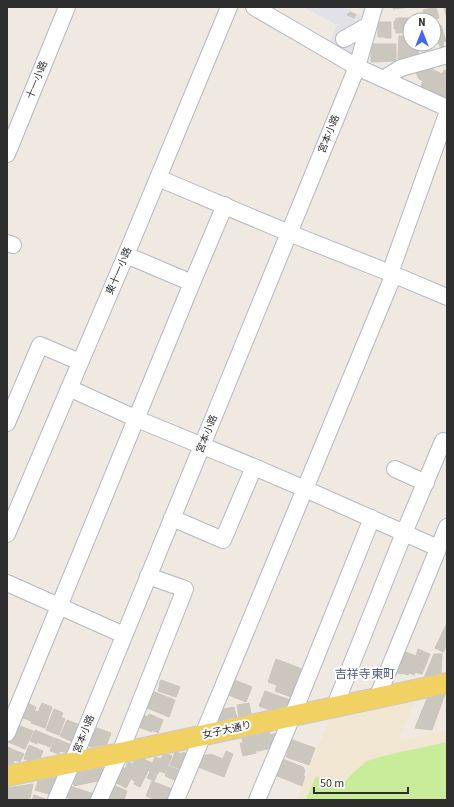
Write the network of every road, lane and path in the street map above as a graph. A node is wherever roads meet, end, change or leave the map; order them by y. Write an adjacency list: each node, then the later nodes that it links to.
1 (67, 7): 12 (street, 十一小路)
2 (229, 7): 13 (street, 東十一小路)
3 (254, 7): 8 (street)
4 (374, 7): 5 (street, 宮本小路)
5 (369, 25): 6 (street); 8 (street, 宮本小路)
6 (344, 39)
7 (447, 55): 9 (street)
8 (357, 67): 9 (street); 15 (street, 宮本小路)
9 (383, 79): 10 (street)
10 (447, 108)
11 (447, 114): 17 (street)
12 (7, 154)
13 (158, 178): 14 (street); 16 (street, 東十一小路)
14 (225, 205): 15 (street); 18 (street)
15 (289, 233): 17 (street); 25 (street, 宮本小路)
16 (126, 255): 18 (street); 20 (street, 東十一小路)
17 (392, 274): 19 (street); 29 (street)
18 (192, 283): 22 (street)
19 (447, 297)
20 (80, 362): 21 (street, 東十一小路); 23 (street)
21 (69, 388): 22 (street); 33 (street, 東十一小路)
22 (137, 419): 25 (street); 38 (street)
23 (7, 423)
24 (443, 441): 28 (street)
25 (202, 446): 26 (street); 30 (street, 宮本小路)
26 (254, 467): 29 (street); 30 (street)
27 (395, 469): 28 (street)
28 (426, 482): 34 (street)
29 (306, 489): 31 (street); 45 (street)
30 (172, 518): 36 (street, 宮本小路)
31 (372, 518): 34 (street); 43 (street)
32 (447, 527): 35 (street)
33 (8, 531)
34 (404, 533): 35 (street); 42 (street)
35 (438, 548): 41 (street)
36 (148, 576): 39 (street, 宮本小路); 46 (street)
37 (7, 582): 38 (street)
38 (59, 606): 39 (street); 44 (street)
39 (124, 635): 47 (street, 宮本小路)
40 (447, 683): 41 (main road, 女子大通り)
41 (377, 698): 42 (main road, 女子大通り)
42 (334, 708): 43 (main road, 女子大通り)
43 (292, 716): 45 (main road, 女子大通り); 52 (street)
44 (7, 734)
45 (203, 735): 46 (main road, 女子大通り); 51 (street)
46 (120, 753): 47 (main road, 女子大通り); 50 (street)
47 (72, 763): 48 (main road, 女子大通り); 49 (street, 宮本小路)
48 (7, 776)
49 (56, 800)
50 (99, 800)
51 (176, 800)
52 (257, 800)

